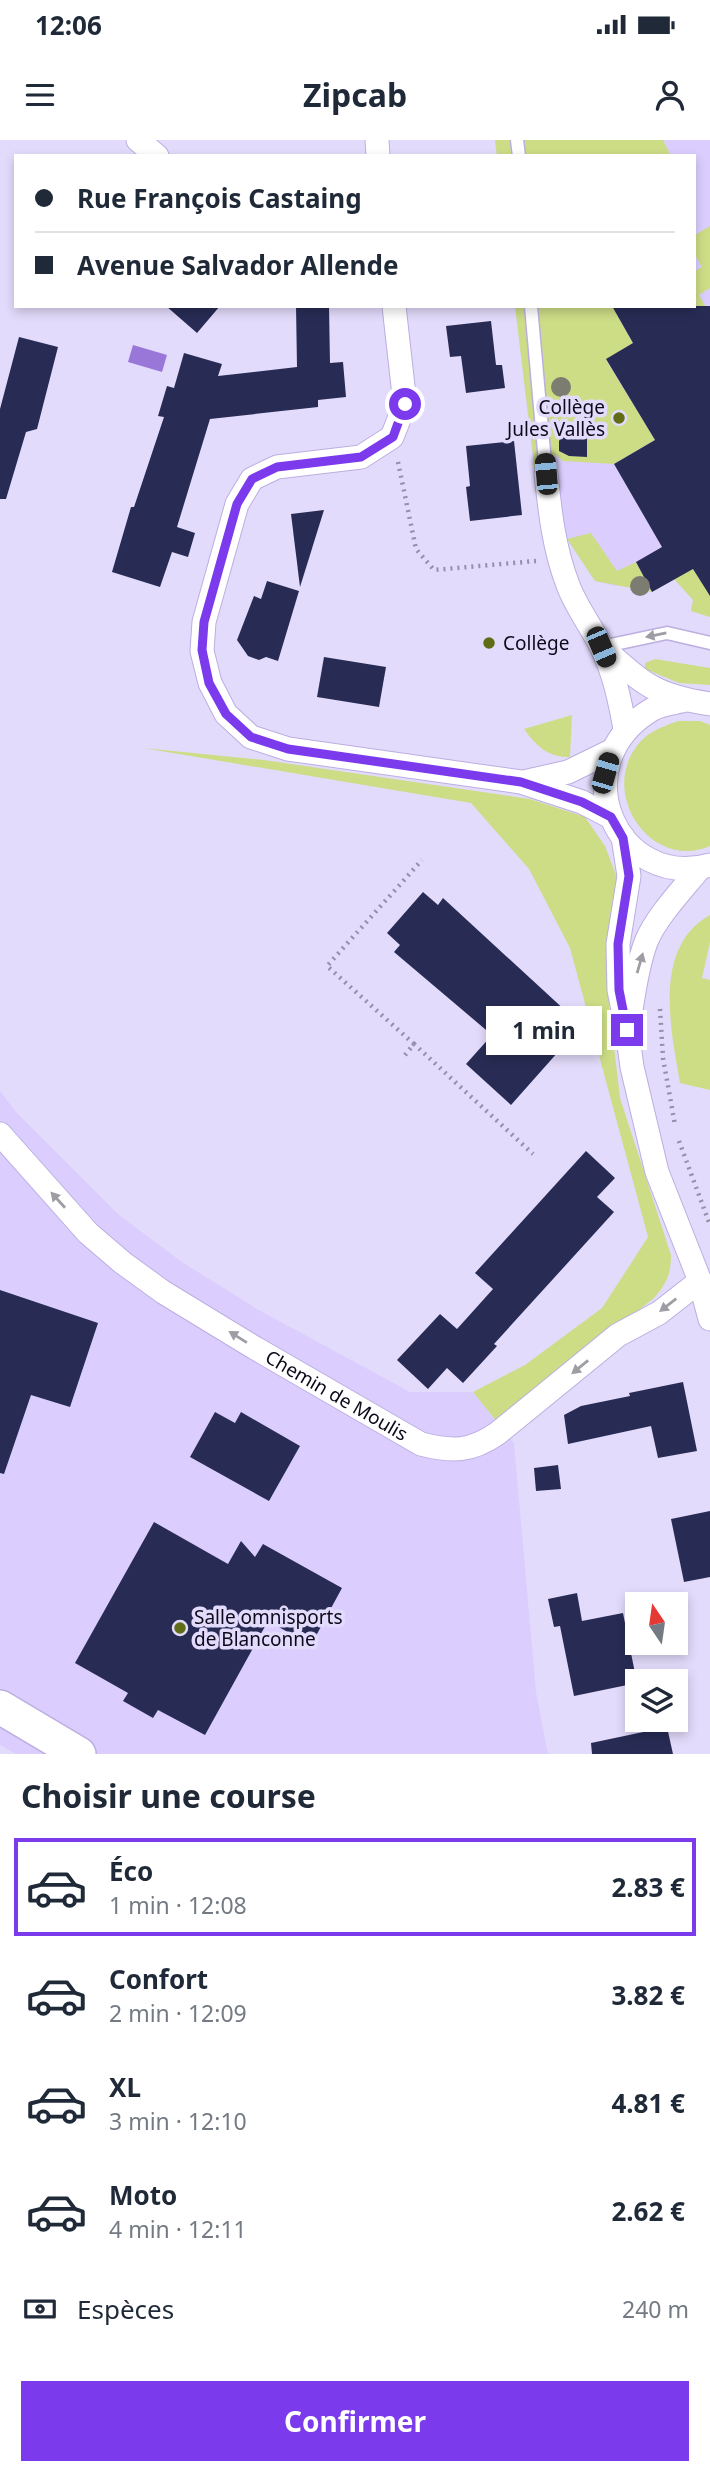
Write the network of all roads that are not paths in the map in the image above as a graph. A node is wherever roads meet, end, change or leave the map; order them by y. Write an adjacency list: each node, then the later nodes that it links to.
1 (138, 140): 2 (street)
2 (155, 154)
3 (394, 308): 12 (street)
4 (531, 308): 5 (lane)
5 (546, 474): 7 (street)
6 (710, 643): 7 (lane, one-way to 7)
7 (601, 647): 8 (street); 10 (street)
8 (686, 700): 9 (street); 10 (street)
9 (710, 704)
10 (625, 729): 11 (street)
11 (611, 751): 12 (street); 13 (street)
12 (521, 782): 13 (street)
13 (611, 817): 14 (street)
14 (623, 838): 15 (street); 16 (street)
15 (705, 867): 16 (street, one-way to 15)
16 (627, 1030): 18 (street)
17 (0, 1134): 18 (street, Chemin de Moulis, one-way to 17)
18 (700, 1280): 19 (street)
19 (710, 1319)
20 (0, 1707): 21 (street)
21 (79, 1754)

